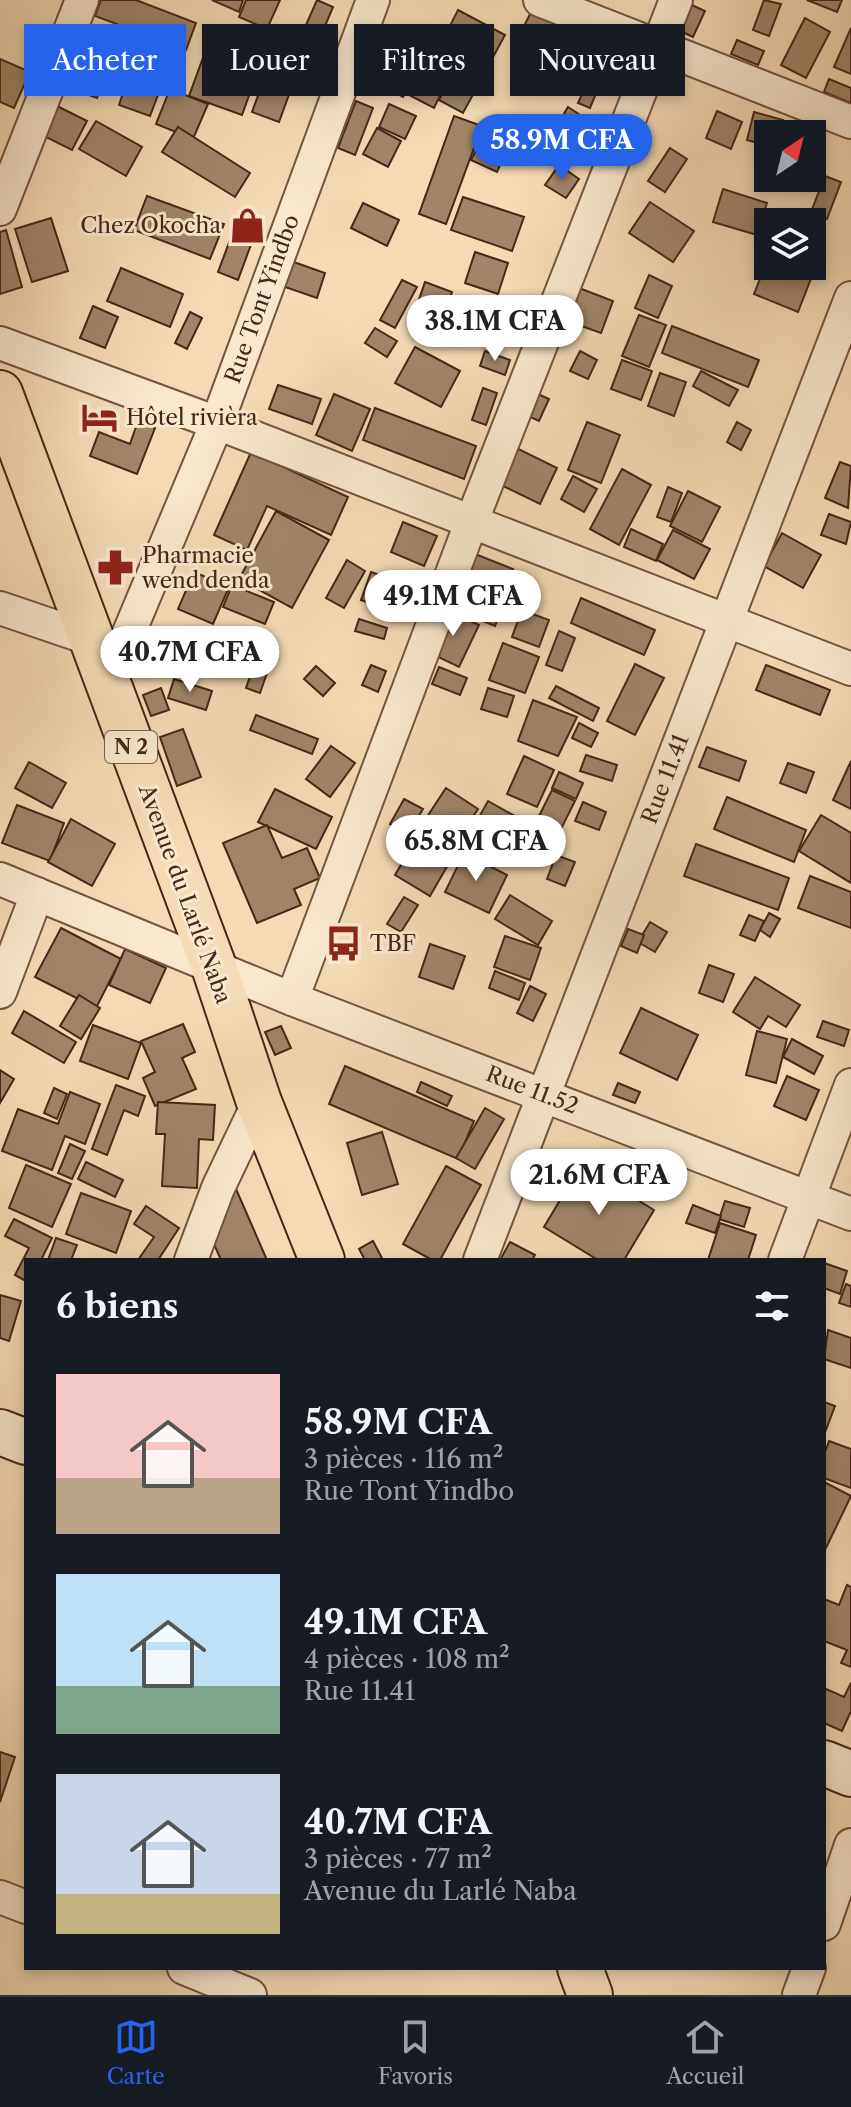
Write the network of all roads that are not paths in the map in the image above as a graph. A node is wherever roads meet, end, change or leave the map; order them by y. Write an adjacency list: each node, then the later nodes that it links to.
1 (82, 0): 10 (street)
2 (373, 0): 14 (street, Rue Tont Yindbo)
3 (540, 0): 5 (street)
4 (676, 0): 6 (street)
5 (600, 24)
6 (667, 24)
7 (685, 57): 9 (street)
8 (639, 96): 15 (street)
9 (851, 122)
10 (0, 209)
11 (851, 298): 17 (street, Rue 11.41)
12 (0, 343): 14 (street)
13 (0, 393): 18 (main road, Avenue du Larlé Naba / N 2)
14 (217, 423): 15 (street); 20 (street, Rue Tont Yindbo)
15 (471, 523): 17 (street); 25 (street)
16 (0, 608): 18 (street)
17 (726, 621): 19 (street); 27 (street, Rue 11.41)
18 (94, 640): 20 (main road, Avenue du Larlé Naba / N 2)
19 (851, 669)
20 (107, 685): 23 (main road, Avenue du Larlé Naba / N 2)
21 (0, 879): 22 (street, Rue 11.52)
22 (37, 894): 23 (street, Rue 11.52); 24 (street)
23 (214, 967): 25 (street, Rue 11.52); 28 (main road, Avenue du Larlé Naba / N 2)
24 (0, 992)
25 (292, 999): 27 (street, Rue 11.52)
26 (851, 1085): 29 (street)
27 (543, 1094): 29 (street, Rue 11.52); 33 (street, Rue 11.41)
28 (259, 1102): 31 (street); 32 (main road, Avenue du Larlé Naba / N 2)
29 (809, 1197): 30 (street, Rue 11.52); 34 (street)
30 (851, 1214)
31 (192, 1258)
32 (321, 1258)
33 (481, 1258)
34 (786, 1258)
35 (0, 1432): 36 (main road)
36 (24, 1441)
37 (826, 1764): 38 (main road)
38 (851, 1774)
39 (851, 1845): 42 (street)
40 (0, 1897): 41 (street)
41 (24, 1906)
42 (826, 1918)
43 (581, 1970): 47 (main road)
44 (808, 1970): 48 (street)
45 (203, 1977): 46 (street)
46 (250, 1995)
47 (590, 1995)
48 (799, 1995)

